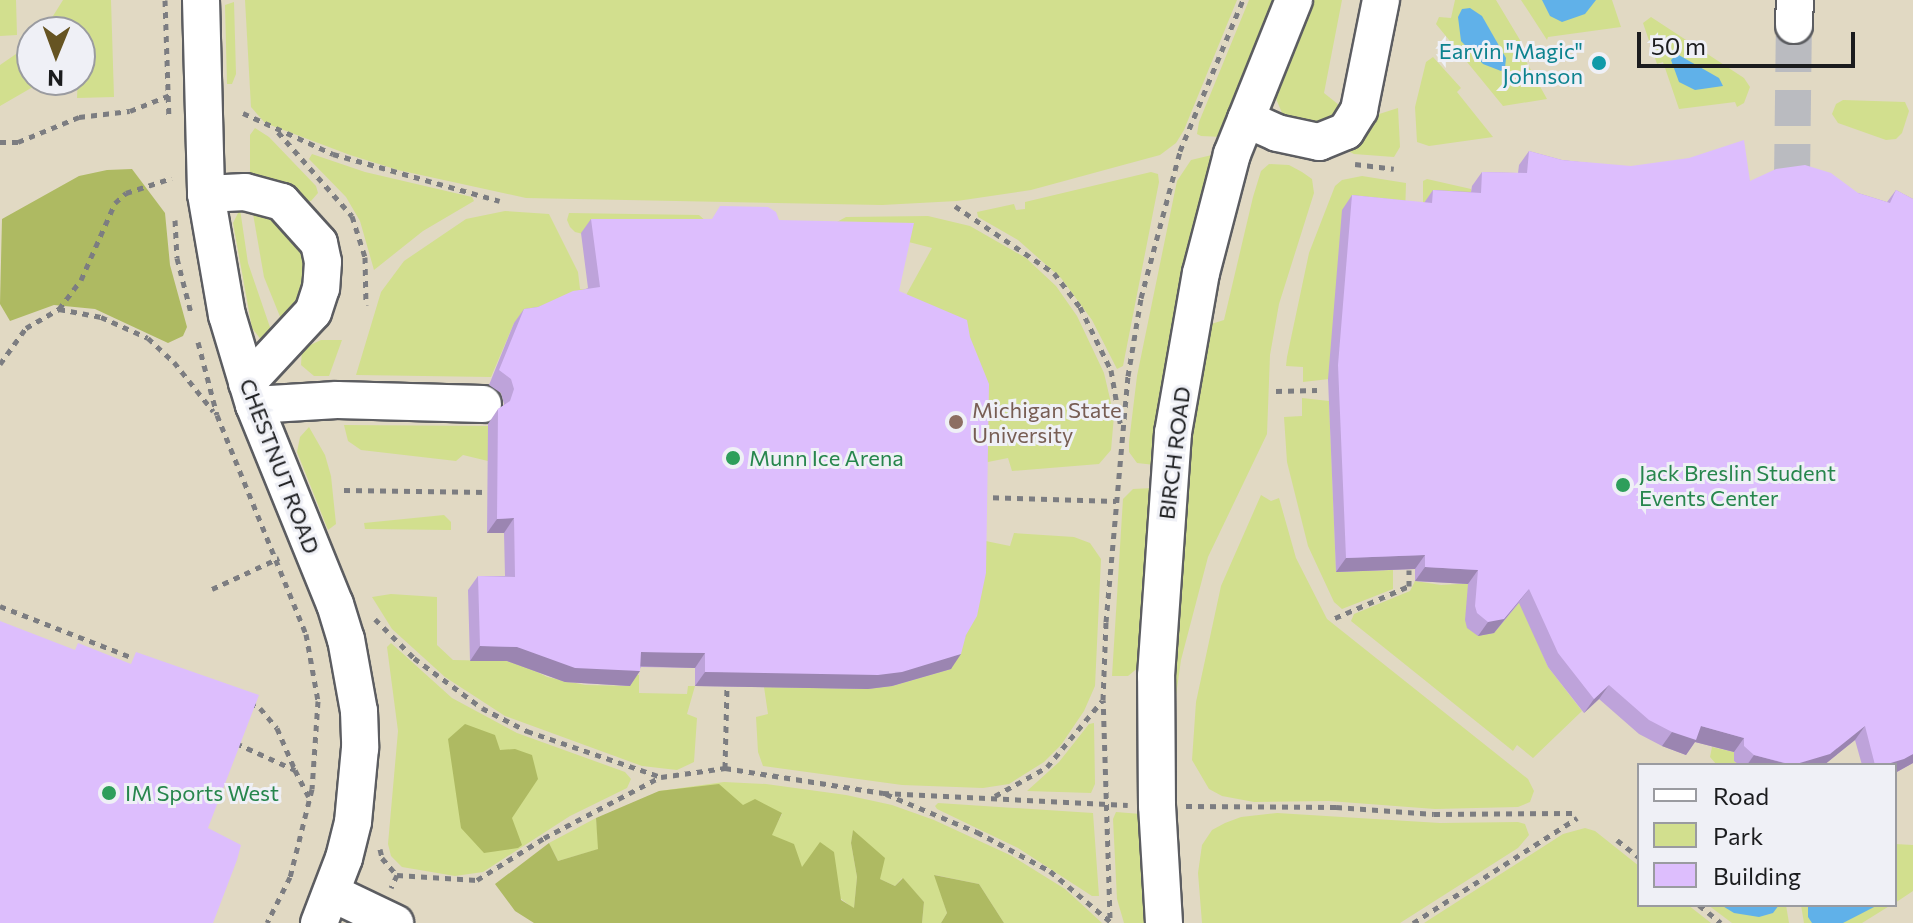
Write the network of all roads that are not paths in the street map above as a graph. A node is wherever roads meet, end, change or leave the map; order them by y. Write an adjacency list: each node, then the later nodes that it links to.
1 (201, 0): 5 (street, CHESTNUT ROAD)
2 (1294, 0): 4 (street, BIRCH ROAD)
3 (1381, 0): 4 (street)
4 (1246, 119): 10 (street, BIRCH ROAD)
5 (206, 194): 6 (street, CHESTNUT ROAD); 6 (street)
6 (250, 394): 7 (street); 8 (street, CHESTNUT ROAD)
7 (483, 404)
8 (326, 908): 9 (street)
9 (395, 923)
10 (1164, 923)

